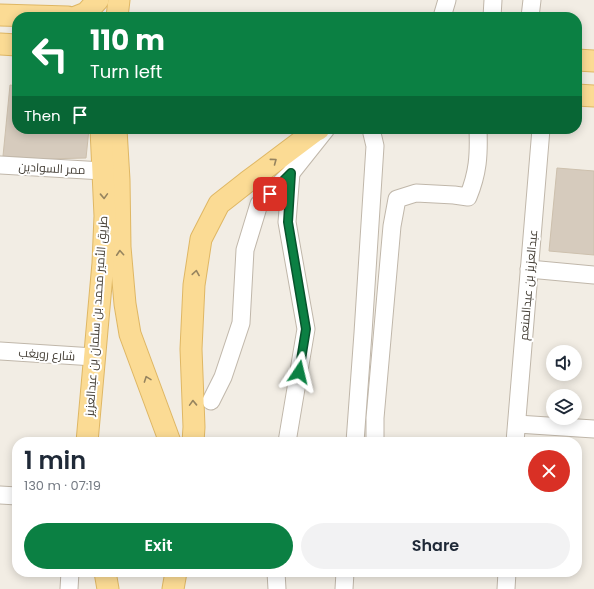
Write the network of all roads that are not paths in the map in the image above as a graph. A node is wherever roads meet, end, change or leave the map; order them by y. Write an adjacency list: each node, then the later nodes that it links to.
1 (98, 0): 7 (main road)
2 (106, 0): 8 (main road)
3 (119, 0): 9 (main road)
4 (446, 0): 10 (street)
5 (493, 0): 11 (street)
6 (532, 0): 12 (street)
7 (87, 12)
8 (105, 12)
9 (118, 12)
10 (443, 12)
11 (492, 12)
12 (531, 12)
13 (0, 15): 14 (main road)
14 (12, 15)
15 (0, 44): 16 (main road)
16 (12, 45)
17 (582, 60): 18 (main road)
18 (594, 61)
19 (582, 95): 20 (main road)
20 (594, 96)
21 (102, 134): 29 (main road, طريق الأمير محمد بن سلمان بن عبدالعزيز)
22 (116, 134): 39 (main road, طريق الأمير محمد بن سلمان بن عبدالعزيز, one-way to 22)
23 (311, 134): 40 (main road, one-way to 23)
24 (322, 134): 30 (street)
25 (372, 134): 42 (street)
26 (478, 134): 43 (street)
27 (541, 134): 31 (street, عبدالعزيز بن عبدالمنعم)
28 (0, 165): 29 (street, ممر السوادين)
29 (103, 171): 34 (main road, طريق الأمير محمد بن سلمان بن عبدالعزيز, one-way to 34)
30 (291, 173): 35 (street); 41 (street)
31 (529, 270): 32 (street); 36 (street, عبدالعزيز بن عبدالمنعم)
32 (594, 275)
33 (0, 351): 34 (street, شارع رويغب)
34 (94, 357): 38 (main road, طريق الأمير محمد بن سلمان بن عبدالعزيز)
35 (211, 401)
36 (516, 424): 37 (street); 44 (street, عبدالعزيز بن عبدالمنعم)
37 (594, 429)
38 (87, 437)
39 (168, 437)
40 (193, 437)
41 (288, 437)
42 (355, 437)
43 (375, 437)
44 (515, 437)
45 (0, 494): 46 (street)
46 (12, 495)
47 (70, 577): 53 (street)
48 (105, 577): 54 (main road)
49 (174, 577): 55 (main road)
50 (276, 577): 56 (street)
51 (345, 577): 57 (street)
52 (507, 577): 58 (street)
53 (69, 589)
54 (108, 589)
55 (172, 589)
56 (277, 589)
57 (344, 589)
58 (506, 589)

